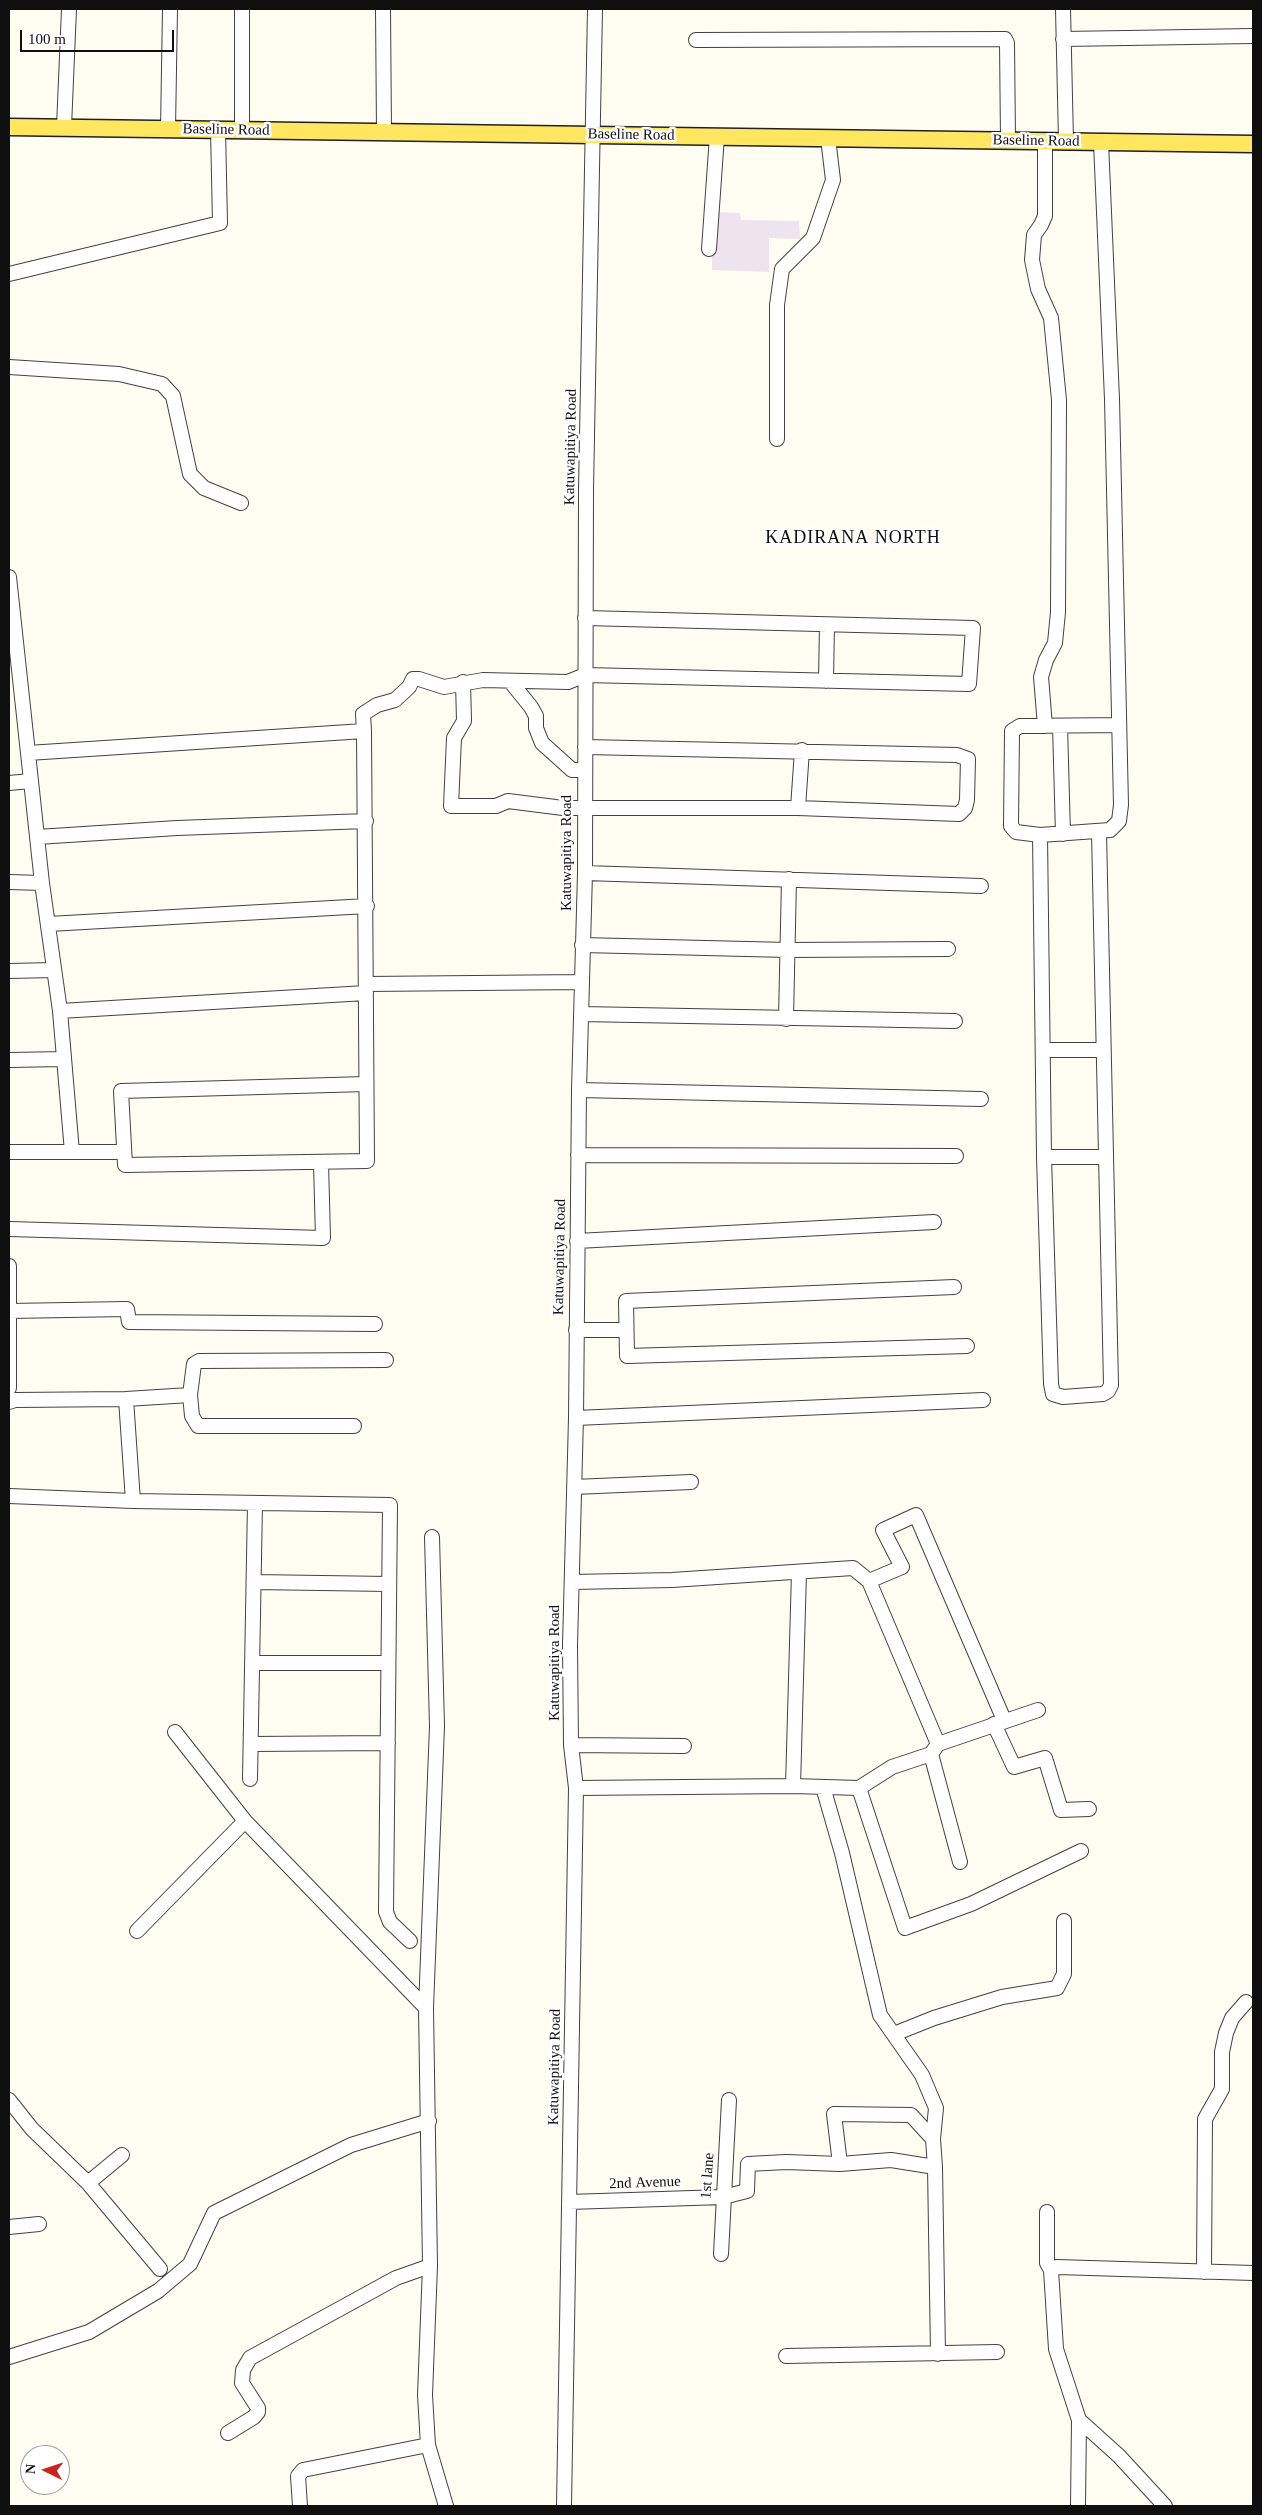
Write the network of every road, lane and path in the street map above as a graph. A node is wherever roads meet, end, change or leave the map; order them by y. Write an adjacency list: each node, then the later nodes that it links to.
1 (69, 9): 11 (street)
2 (170, 9): 12 (street)
3 (242, 9): 14 (street)
4 (383, 9): 15 (street)
5 (594, 9): 16 (street, Katuwapitiya Road)
6 (1063, 9): 8 (street)
7 (1253, 36): 8 (street)
8 (1063, 39): 21 (street)
9 (696, 40): 19 (street)
10 (9, 127): 11 (main road, Baseline Road)
11 (64, 127): 12 (main road, Baseline Road)
12 (168, 129): 13 (main road, Baseline Road)
13 (218, 130): 14 (main road, Baseline Road); 25 (street)
14 (242, 130): 15 (main road, Baseline Road)
15 (384, 132): 16 (main road, Baseline Road)
16 (592, 134): 17 (main road, Baseline Road); 30 (street, Katuwapitiya Road)
17 (717, 136): 18 (main road, Baseline Road); 24 (street)
18 (828, 138): 19 (main road, Baseline Road); 27 (street)
19 (1008, 140): 20 (main road, Baseline Road)
20 (1045, 141): 21 (main road, Baseline Road); 37 (street)
21 (1066, 141): 22 (main road, Baseline Road)
22 (1101, 142): 23 (main road, Baseline Road); 36 (street)
23 (1253, 144)
24 (709, 249)
25 (9, 274)
26 (9, 367): 28 (street)
27 (777, 439)
28 (241, 503)
29 (9, 577): 42 (street)
30 (585, 618): 31 (street); 32 (street, Katuwapitiya Road)
31 (827, 625): 33 (street); 33 (street)
32 (585, 675): 33 (street); 34 (street); 40 (street, Katuwapitiya Road)
33 (826, 680)
34 (510, 681): 35 (street); 43 (street)
35 (463, 682): 39 (street); 46 (street)
36 (1119, 725): 38 (street); 49 (street)
37 (1045, 726): 38 (street); 51 (street)
38 (1060, 726): 50 (street)
39 (364, 731): 42 (street); 48 (street)
40 (585, 747): 41 (street); 43 (street, Katuwapitiya Road)
41 (802, 750): 47 (street); 47 (street)
42 (28, 753): 44 (street)
43 (584, 770): 46 (street, Katuwapitiya Road)
44 (31, 782): 45 (street); 52 (street)
45 (9, 783)
46 (584, 808): 47 (street); 53 (street, Katuwapitiya Road)
47 (798, 808)
48 (366, 821): 52 (street); 58 (street)
49 (1099, 832): 50 (street); 72 (street)
50 (1063, 834): 51 (street)
51 (1040, 835): 71 (street)
52 (37, 837): 56 (street)
53 (585, 873): 54 (street); 60 (street, Katuwapitiya Road)
54 (789, 879): 57 (street); 62 (street)
55 (9, 882): 56 (street)
56 (42, 882): 59 (street)
57 (982, 886)
58 (367, 906): 59 (street); 66 (street)
59 (49, 924): 63 (street)
60 (582, 945): 62 (street); 65 (street, Katuwapitiya Road)
61 (948, 949): 62 (street)
62 (788, 950): 69 (street)
63 (54, 970): 64 (street); 67 (street)
64 (9, 971)
65 (582, 982): 66 (street); 68 (street, Katuwapitiya Road)
66 (366, 989): 67 (street); 75 (street)
67 (60, 1011): 73 (street)
68 (581, 1014): 69 (street); 76 (street, Katuwapitiya Road)
69 (786, 1019): 70 (street)
70 (955, 1021)
71 (1043, 1050): 72 (street); 84 (street)
72 (1102, 1050): 83 (street)
73 (64, 1059): 74 (street); 79 (street)
74 (9, 1060)
75 (366, 1084): 80 (street); 85 (street)
76 (579, 1090): 77 (street); 81 (street, Katuwapitiya Road)
77 (981, 1099)
78 (9, 1152): 79 (street)
79 (72, 1152): 80 (street)
80 (124, 1152): 85 (street)
81 (578, 1155): 82 (street); 88 (street, Katuwapitiya Road)
82 (956, 1156)
83 (1105, 1157): 84 (street); 84 (street)
84 (1044, 1158)
85 (320, 1163): 87 (street)
86 (934, 1222): 88 (street)
87 (9, 1229)
88 (578, 1241): 93 (street, Katuwapitiya Road)
89 (9, 1266): 91 (street)
90 (954, 1287): 94 (street)
91 (9, 1311): 92 (street); 97 (street)
92 (375, 1324)
93 (576, 1330): 94 (street); 102 (street, Katuwapitiya Road)
94 (626, 1330): 95 (street)
95 (967, 1346)
96 (386, 1360): 98 (street)
97 (9, 1388)
98 (190, 1395): 99 (street); 103 (street)
99 (126, 1399): 101 (street); 107 (street)
100 (983, 1400): 102 (street)
101 (9, 1402)
102 (576, 1418): 105 (street, Katuwapitiya Road)
103 (354, 1426)
104 (691, 1482): 105 (street)
105 (574, 1487): 113 (street, Katuwapitiya Road)
106 (9, 1496): 107 (street)
107 (134, 1501): 108 (street)
108 (254, 1503): 112 (street); 114 (street)
109 (432, 1537): 138 (street)
110 (799, 1572): 111 (street); 113 (street); 126 (street)
111 (869, 1581): 118 (street); 124 (street)
112 (254, 1582): 114 (street); 115 (street)
113 (572, 1582): 122 (street, Katuwapitiya Road)
114 (389, 1584): 116 (street)
115 (252, 1663): 116 (street); 121 (street)
116 (388, 1663): 120 (street)
117 (1038, 1710): 118 (street)
118 (999, 1722): 124 (street); 130 (street)
119 (175, 1732): 131 (street)
120 (388, 1743): 121 (street); 136 (street)
121 (251, 1744): 125 (street)
122 (571, 1745): 123 (street); 128 (street, Katuwapitiya Road)
123 (684, 1746)
124 (935, 1749): 129 (street); 133 (street)
125 (250, 1779)
126 (792, 1786): 127 (street); 128 (street)
127 (823, 1787): 129 (street); 139 (street)
128 (576, 1788): 149 (street, Katuwapitiya Road)
129 (860, 1788): 132 (street)
130 (1088, 1809)
131 (245, 1821): 135 (street); 138 (street)
132 (1081, 1851)
133 (960, 1862)
134 (1064, 1921): 139 (street)
135 (137, 1931)
136 (410, 1942)
137 (1246, 2002): 157 (street)
138 (426, 2008): 142 (street)
139 (894, 2034): 143 (street)
140 (9, 2100): 147 (street)
141 (729, 2100): 148 (street, 1st lane)
142 (429, 2121): 154 (street); 161 (street)
143 (933, 2139): 145 (street); 146 (street)
144 (122, 2155): 147 (street)
145 (840, 2164): 146 (street); 148 (street, 2nd Avenue)
146 (936, 2167): 160 (street)
147 (88, 2183): 155 (street)
148 (723, 2197): 149 (street, 2nd Avenue); 153 (street, 1st lane)
149 (569, 2202): 168 (street, Katuwapitiya Road)
150 (1047, 2212): 156 (street)
151 (39, 2224): 152 (street)
152 (9, 2227)
153 (721, 2254)
154 (430, 2266): 164 (street); 165 (street)
155 (160, 2269)
156 (1051, 2270): 157 (street); 163 (street)
157 (1204, 2272): 158 (street)
158 (1253, 2272)
159 (997, 2352): 160 (street)
160 (938, 2354): 162 (street)
161 (9, 2356)
162 (786, 2356)
163 (1079, 2420): 169 (street); 170 (street)
164 (228, 2433)
165 (428, 2445): 166 (street); 167 (street)
166 (300, 2506)
167 (446, 2506)
168 (564, 2506)
169 (1078, 2506)
170 (1165, 2506)

